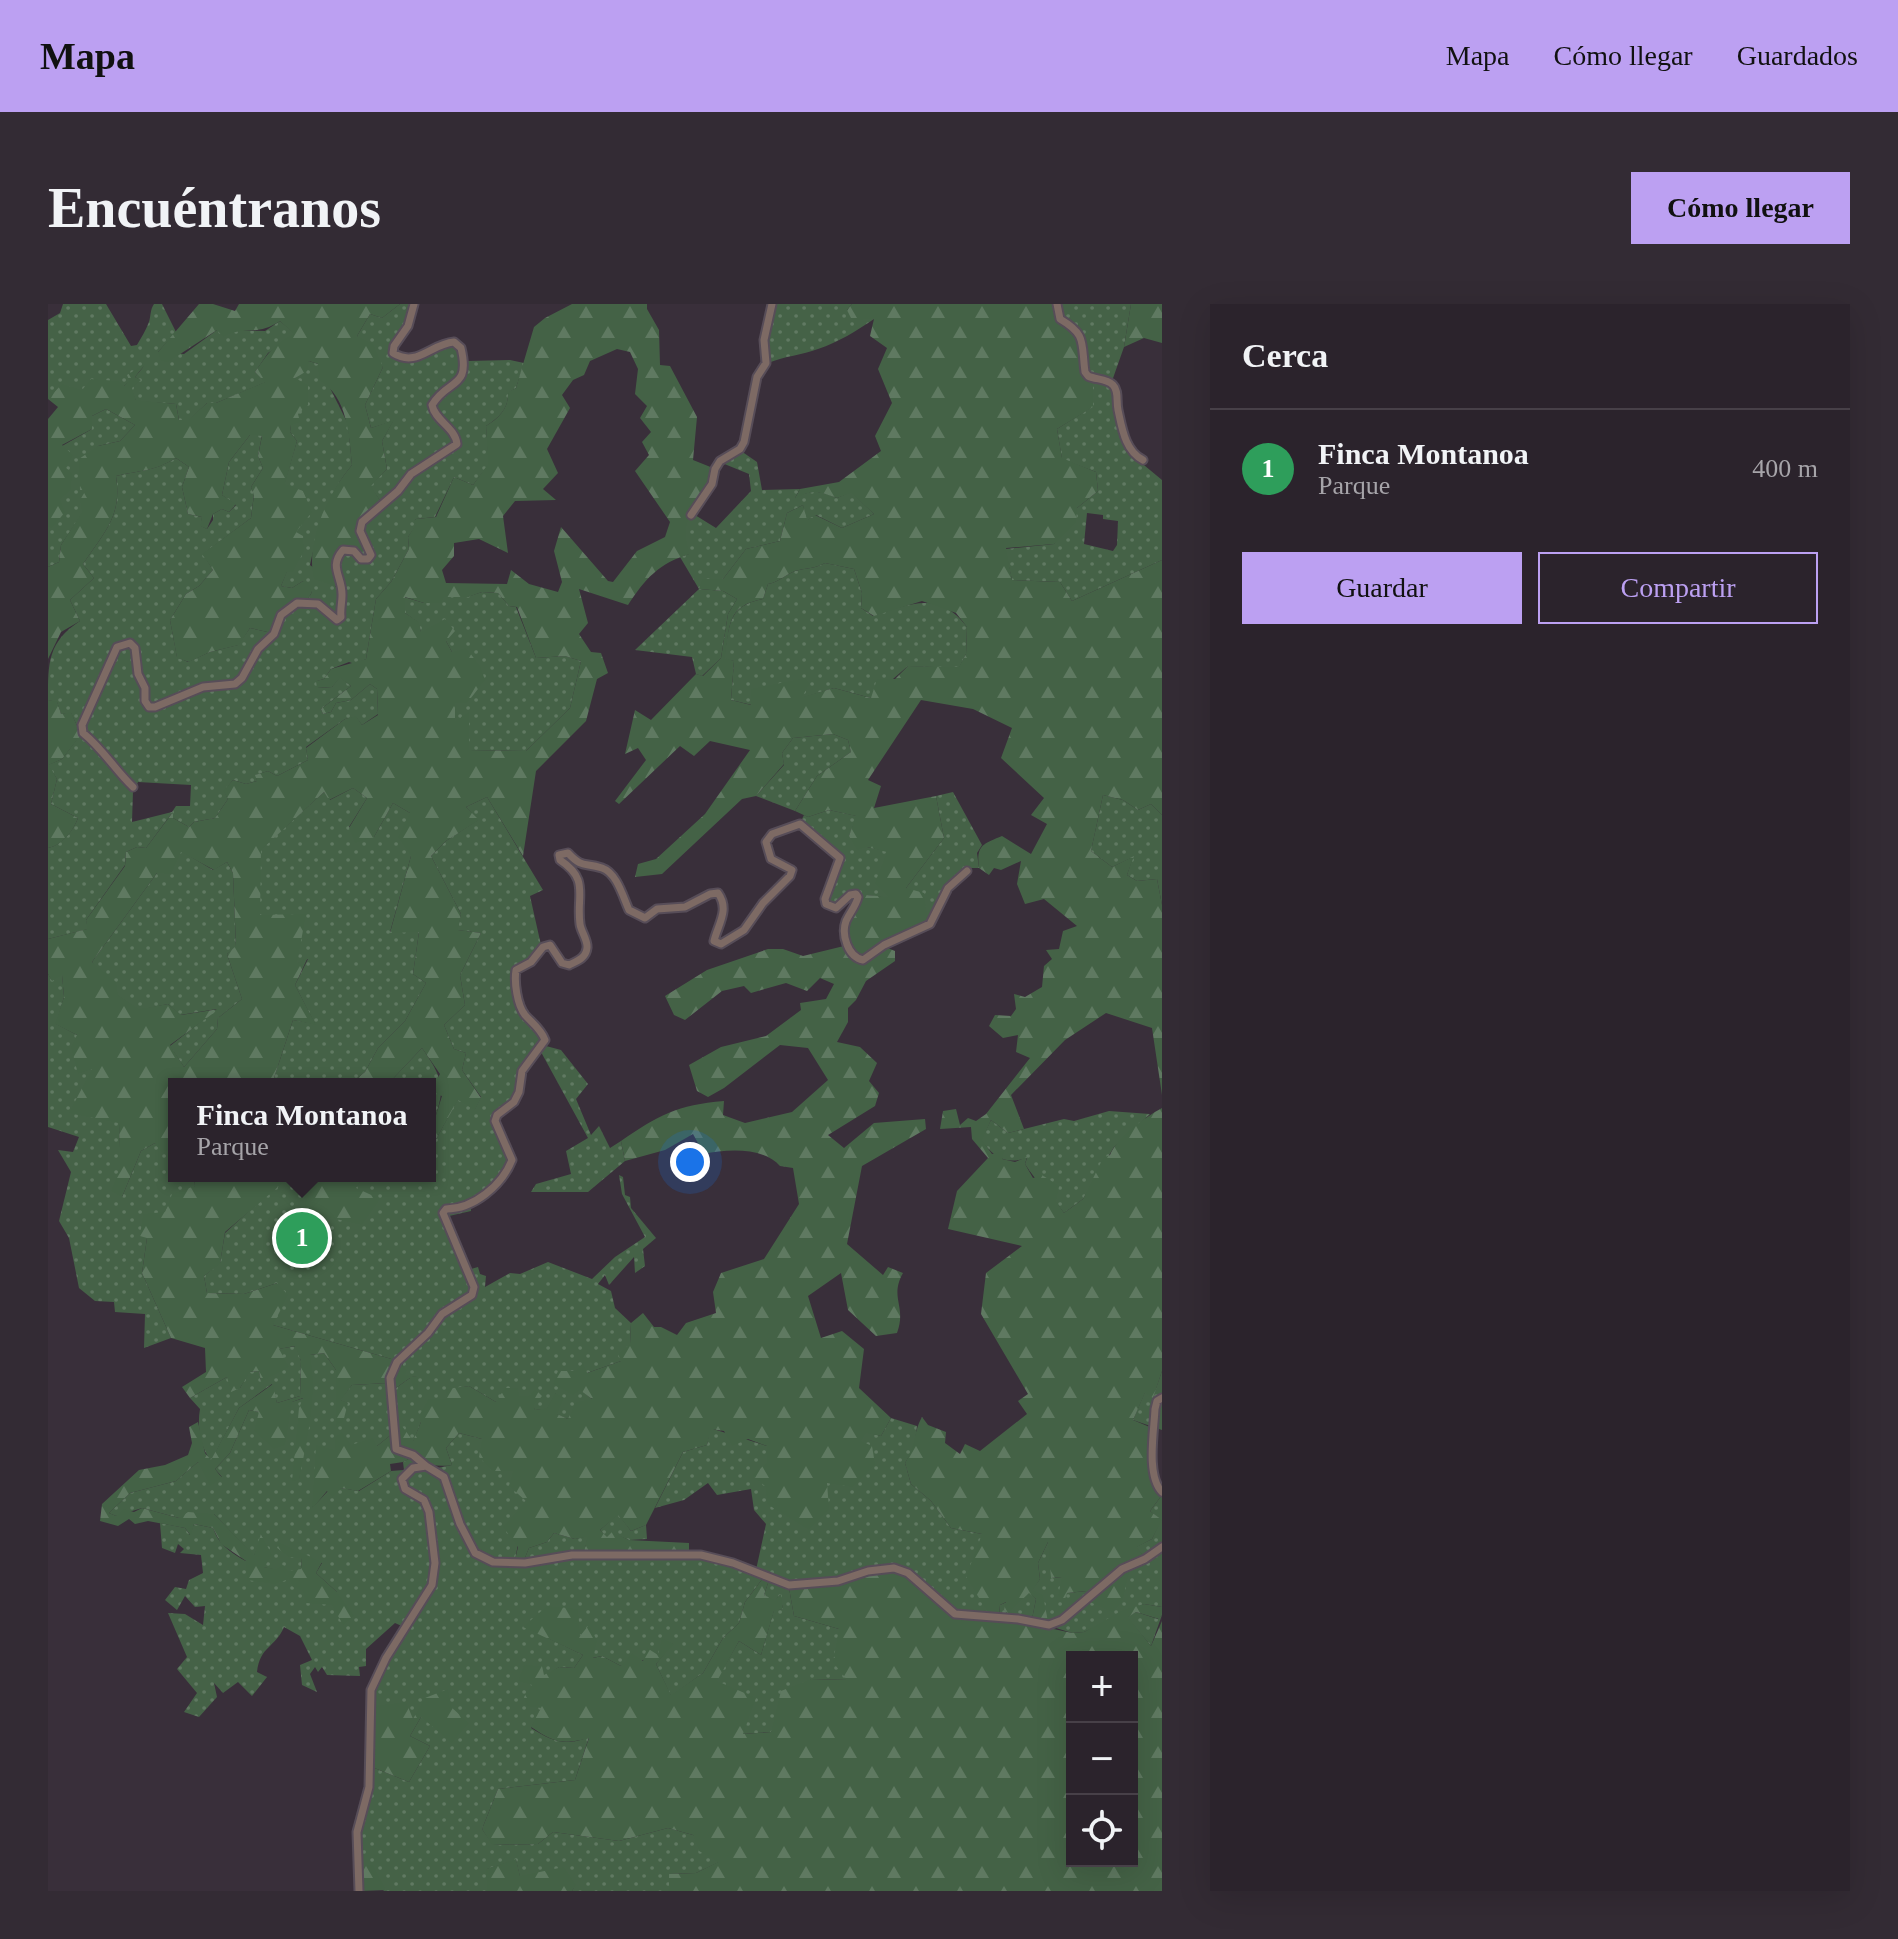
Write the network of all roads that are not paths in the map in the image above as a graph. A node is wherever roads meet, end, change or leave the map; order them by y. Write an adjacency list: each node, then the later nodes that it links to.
1 (414, 304): 6 (street)
2 (772, 304): 5 (street)
3 (1057, 304): 4 (street)
4 (1143, 460)
5 (691, 515)
6 (133, 787)
7 (967, 871): 9 (street)
8 (1162, 1398): 10 (street)
9 (426, 1466): 11 (street); 12 (street)
10 (1162, 1492)
11 (1162, 1547)
12 (359, 1891)

